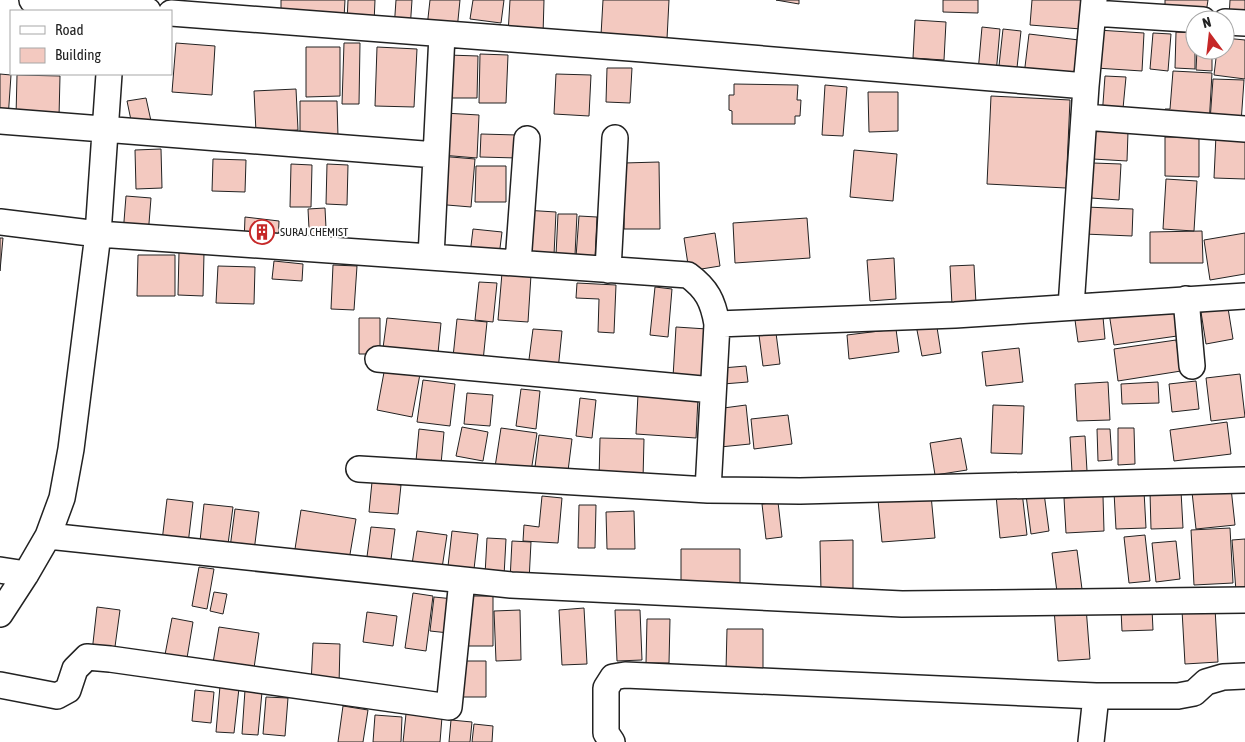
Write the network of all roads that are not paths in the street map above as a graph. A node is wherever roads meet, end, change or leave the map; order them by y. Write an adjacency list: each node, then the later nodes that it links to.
1 (32, 0): 3 (street)
2 (1093, 6): 6 (street); 9 (street)
3 (115, 7): 4 (street)
4 (140, 10)
5 (172, 13): 7 (street)
6 (1185, 18)
7 (442, 34): 9 (street); 16 (street)
8 (109, 75): 12 (street)
9 (1086, 86): 10 (street)
10 (1084, 117): 13 (street); 24 (street)
11 (0, 121): 12 (street)
12 (105, 129): 16 (street); 18 (street)
13 (1245, 129)
14 (615, 138): 21 (street)
15 (527, 139): 20 (street)
16 (436, 155): 19 (street)
17 (0, 222): 18 (street)
18 (98, 234): 19 (street); 32 (street)
19 (431, 257): 20 (street)
20 (518, 263): 21 (street)
21 (608, 270): 25 (street)
22 (1245, 296): 23 (street)
23 (1186, 299): 24 (street); 27 (street)
24 (1072, 307): 25 (street)
25 (717, 324): 28 (street)
26 (378, 359): 28 (street)
27 (1192, 366)
28 (713, 390): 31 (street)
29 (358, 469): 31 (street)
30 (1245, 480): 31 (street)
31 (708, 490)
32 (48, 536): 34 (street); 35 (street)
33 (0, 570): 34 (street)
34 (26, 574): 37 (street)
35 (462, 580): 36 (street); 39 (street)
36 (1245, 600)
37 (0, 614)
38 (1245, 676): 40 (street)
39 (0, 685)
40 (1096, 696): 41 (street); 42 (street)
41 (612, 742)
42 (1091, 742)

